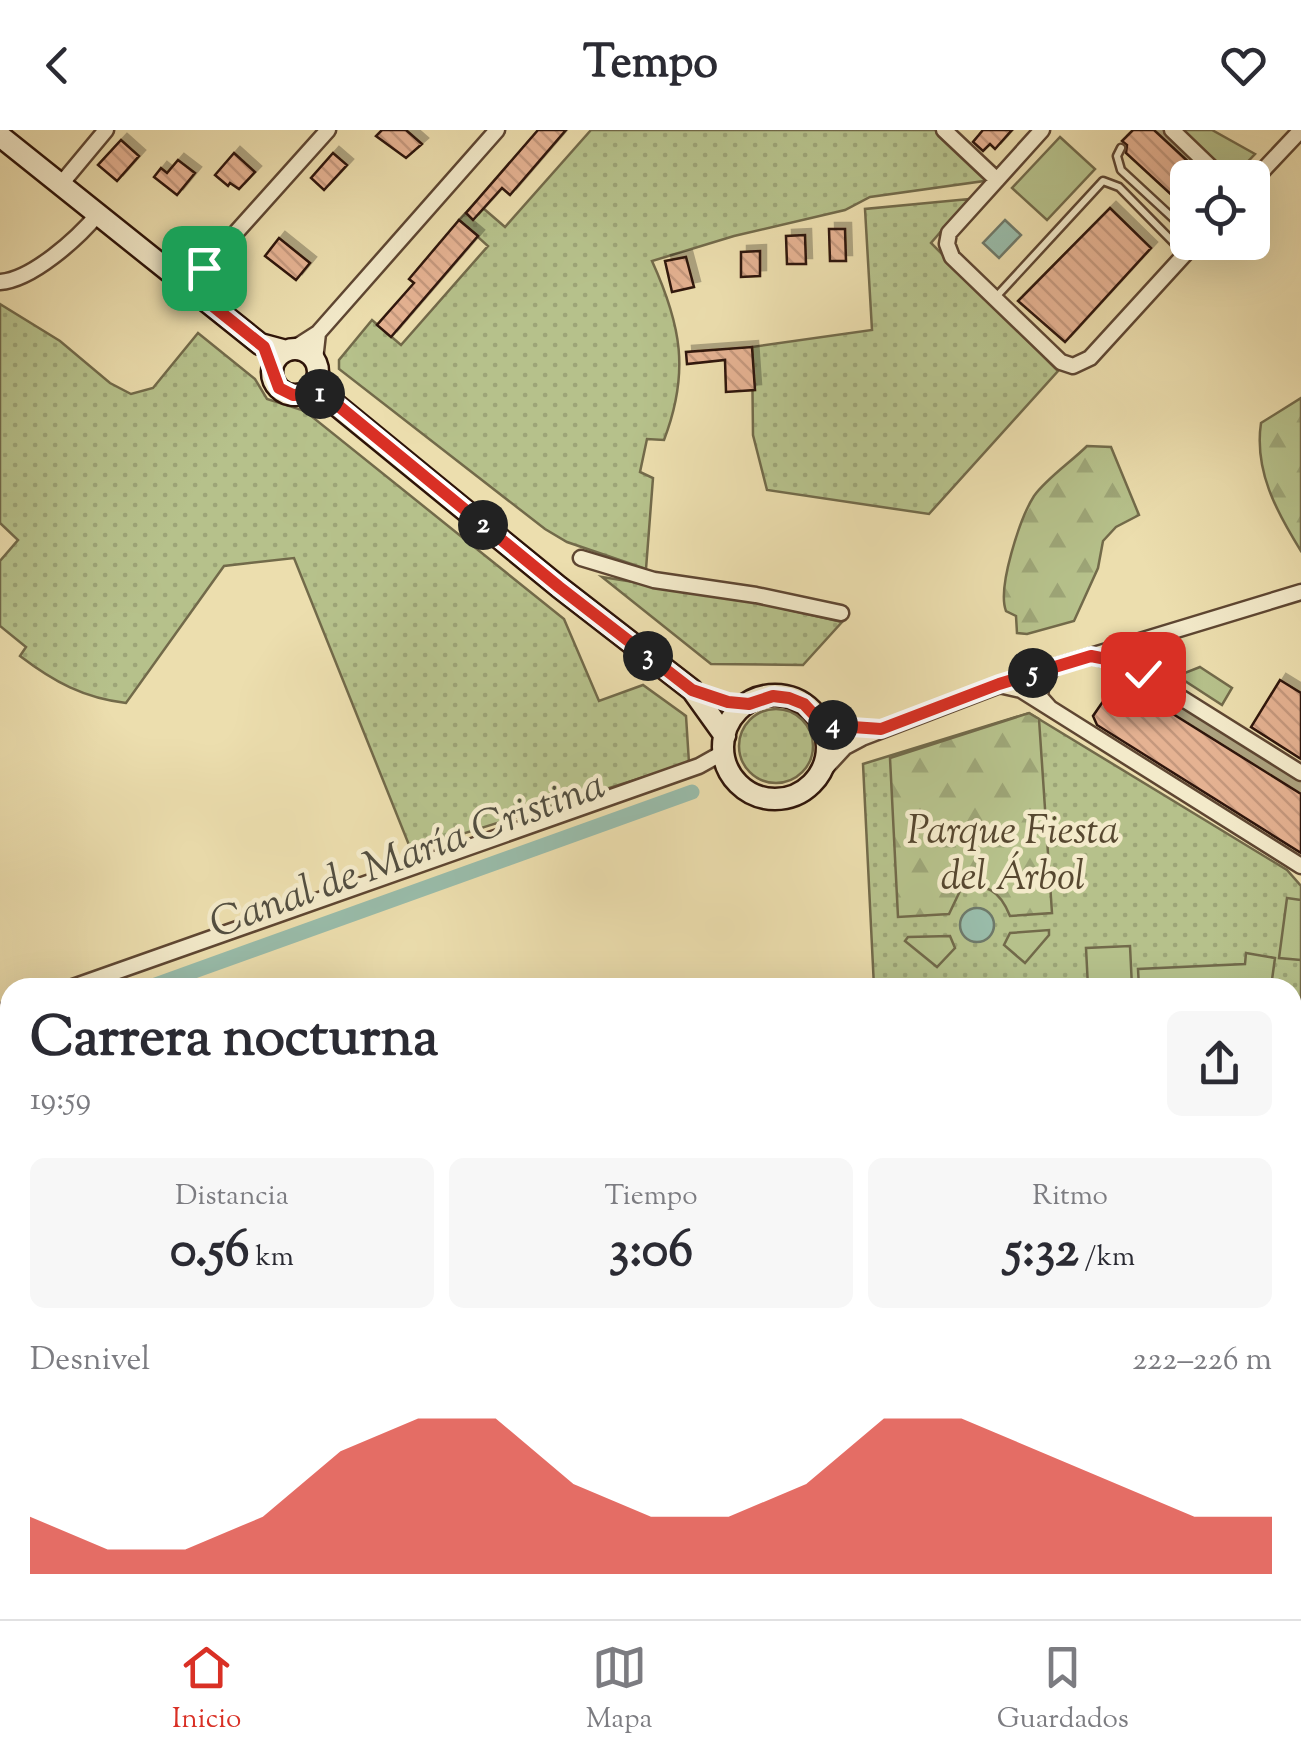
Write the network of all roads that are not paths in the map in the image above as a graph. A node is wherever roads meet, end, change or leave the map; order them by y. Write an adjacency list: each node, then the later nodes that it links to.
1 (106, 130): 13 (street)
2 (328, 130): 19 (street)
3 (497, 130): 21 (street)
4 (944, 130): 12 (street)
5 (1042, 130): 12 (street)
6 (1172, 130): 10 (street)
7 (1301, 130): 11 (street)
8 (0, 136): 13 (street)
9 (1121, 148): 15 (lane)
10 (1203, 160)
11 (1270, 163)
12 (997, 180): 20 (street)
13 (61, 184): 14 (street)
14 (98, 214): 18 (street); 19 (street)
15 (1170, 215)
16 (1170, 230): 20 (lane)
17 (1180, 260): 20 (street)
18 (0, 282)
19 (188, 286): 22 (street)
20 (994, 298)
21 (318, 332): 22 (street); 23 (street)
22 (284, 356): 23 (street); 23 (street)
23 (315, 382): 32 (street)
24 (581, 558): 26 (street)
25 (1301, 592): 27 (street)
26 (841, 613)
27 (1145, 640): 28 (street); 30 (street)
28 (1091, 656): 29 (street); 30 (street)
29 (1058, 665): 31 (street); 34 (street)
30 (1132, 667): 39 (street)
31 (999, 684): 34 (street); 36 (street)
32 (692, 690): 33 (street); 37 (street)
33 (749, 704): 35 (street); 37 (street)
34 (1052, 711): 40 (street)
35 (819, 720): 36 (street); 38 (street)
36 (881, 729): 38 (street)
37 (724, 744): 38 (street); 41 (street)
38 (821, 773)
39 (1301, 773)
40 (1301, 866)
41 (98, 978)

